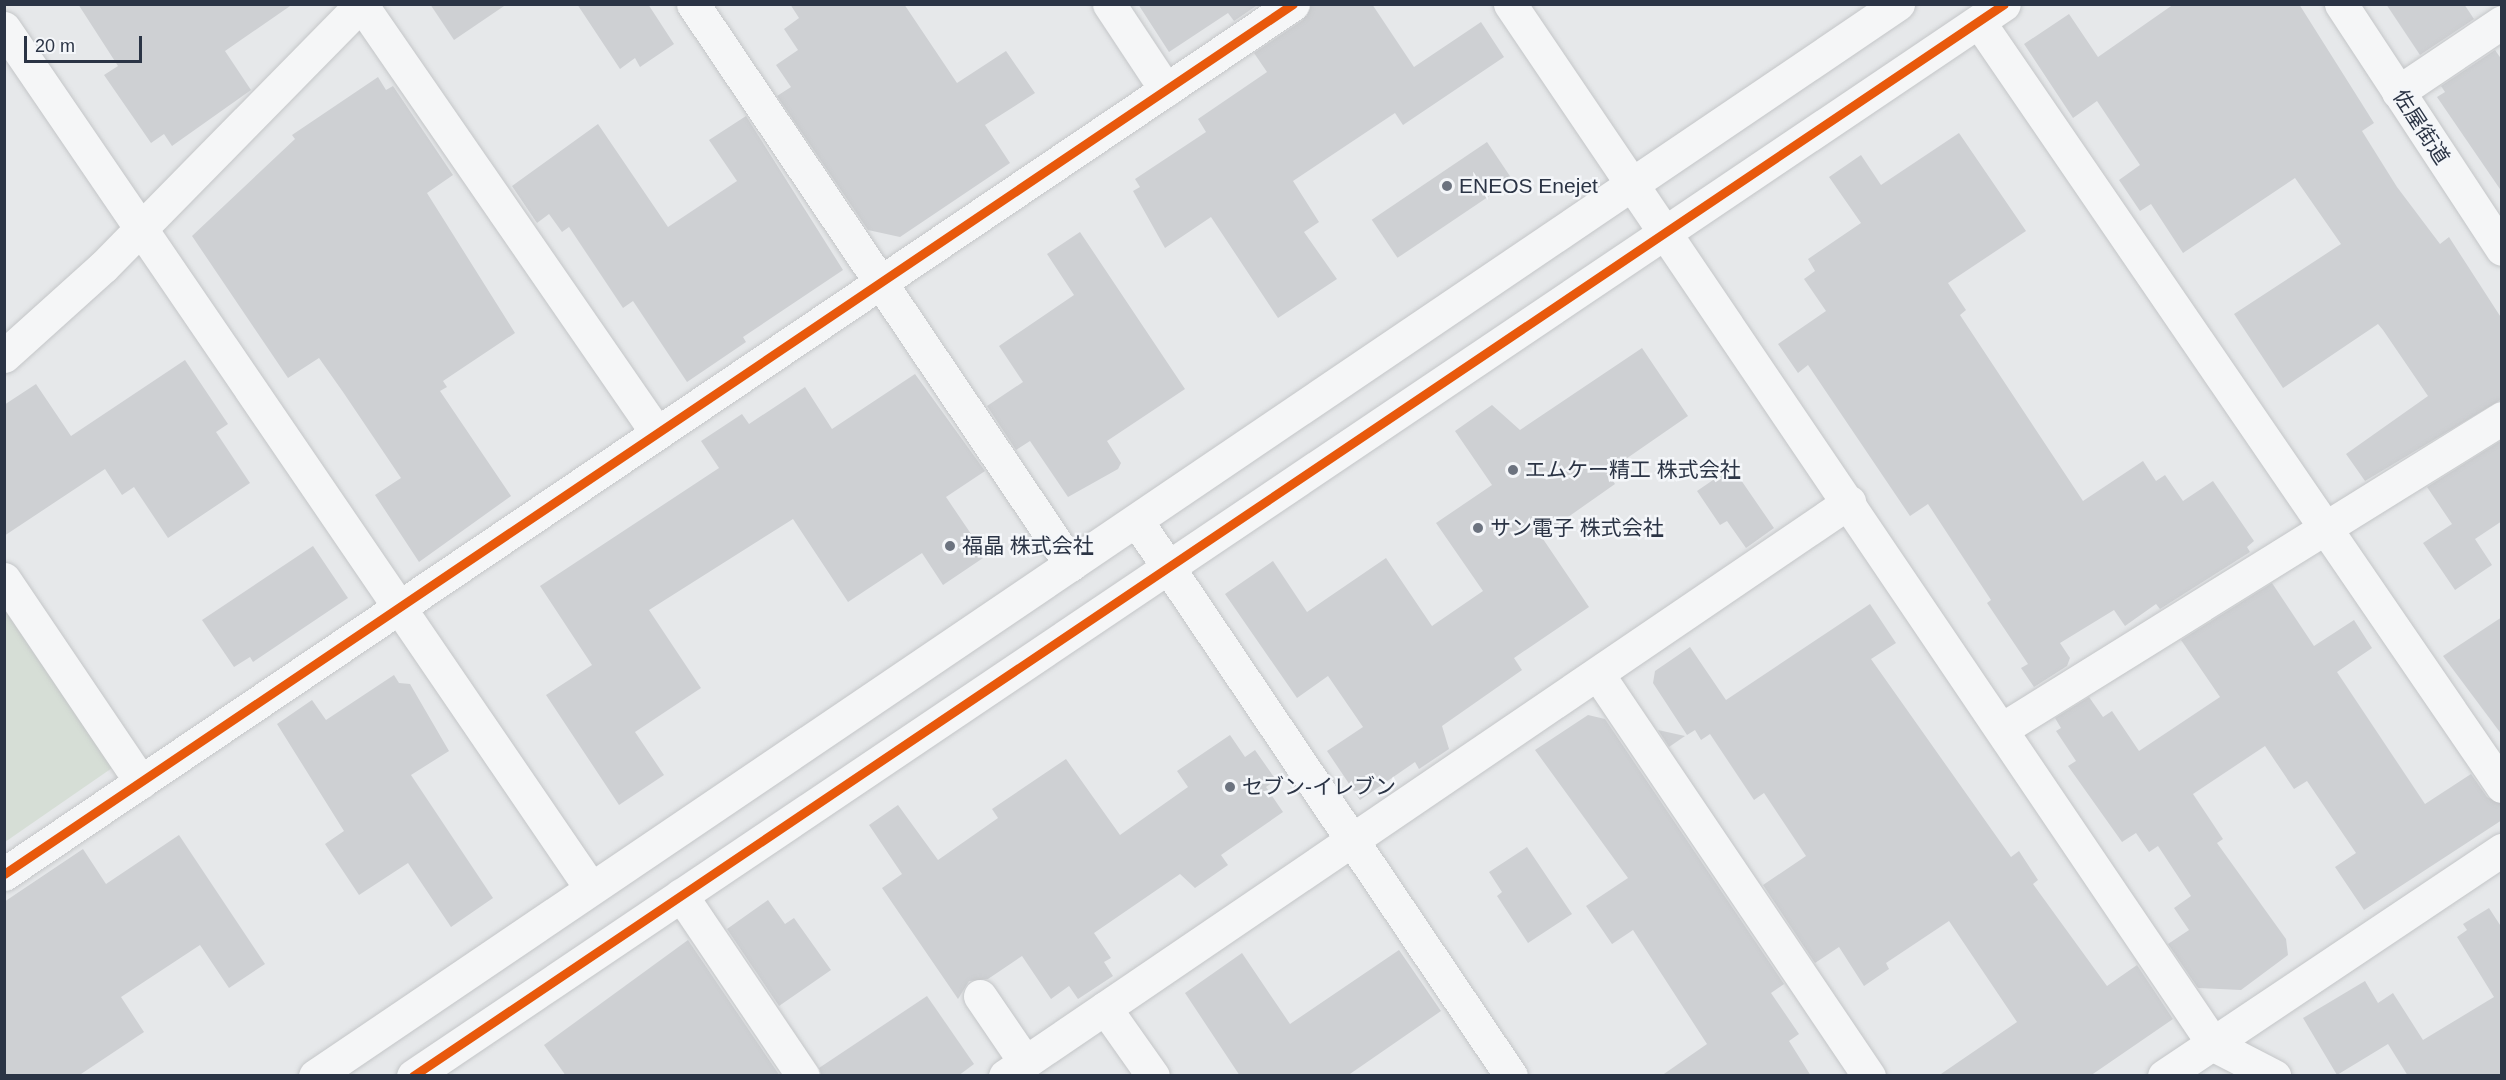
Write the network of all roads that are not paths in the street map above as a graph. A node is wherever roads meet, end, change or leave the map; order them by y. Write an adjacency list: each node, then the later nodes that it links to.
1 (693, 4): 17 (street)
2 (1109, 4): 11 (street)
3 (1293, 4): 11 (street)
4 (1510, 4): 13 (street)
5 (1898, 4): 13 (street)
6 (2341, 4): 12 (street, 佐屋街道)
7 (361, 5): 14 (street); 20 (street)
8 (1991, 13): 15 (street); 23 (street)
9 (2502, 22): 12 (street)
10 (4, 28): 14 (street)
11 (1167, 90): 17 (street)
12 (2398, 92): 16 (street, 佐屋街道)
13 (1632, 185): 15 (street); 22 (street)
14 (140, 229): 18 (street); 27 (street)
15 (1662, 230): 21 (street); 24 (street)
16 (2502, 249)
17 (880, 283): 20 (street); 25 (street)
18 (4, 356)
19 (2502, 418): 23 (street)
20 (657, 433): 27 (street)
21 (1849, 502): 28 (street); 29 (street)
22 (1137, 521): 24 (street); 25 (street)
23 (2326, 525): 29 (street); 31 (street)
24 (1167, 564): 32 (street); 36 (street)
25 (1071, 565): 35 (street)
26 (4, 579): 30 (street)
27 (399, 608): 30 (street); 35 (street)
28 (1599, 676): 32 (street); 46 (street)
29 (2001, 729): 39 (street)
30 (141, 782): 34 (street)
31 (2502, 786)
32 (1351, 844): 38 (street); 45 (street)
33 (2502, 850): 39 (street)
34 (4, 874)
35 (590, 887): 41 (street)
36 (681, 895): 42 (street); 43 (street)
37 (980, 996): 40 (street)
38 (1105, 1008): 40 (street); 44 (street)
39 (2214, 1045): 47 (street); 48 (street)
40 (1015, 1069)
41 (315, 1076)
42 (413, 1076)
43 (803, 1076)
44 (1154, 1076)
45 (1511, 1076)
46 (1869, 1076)
47 (2164, 1076)
48 (2274, 1076)

